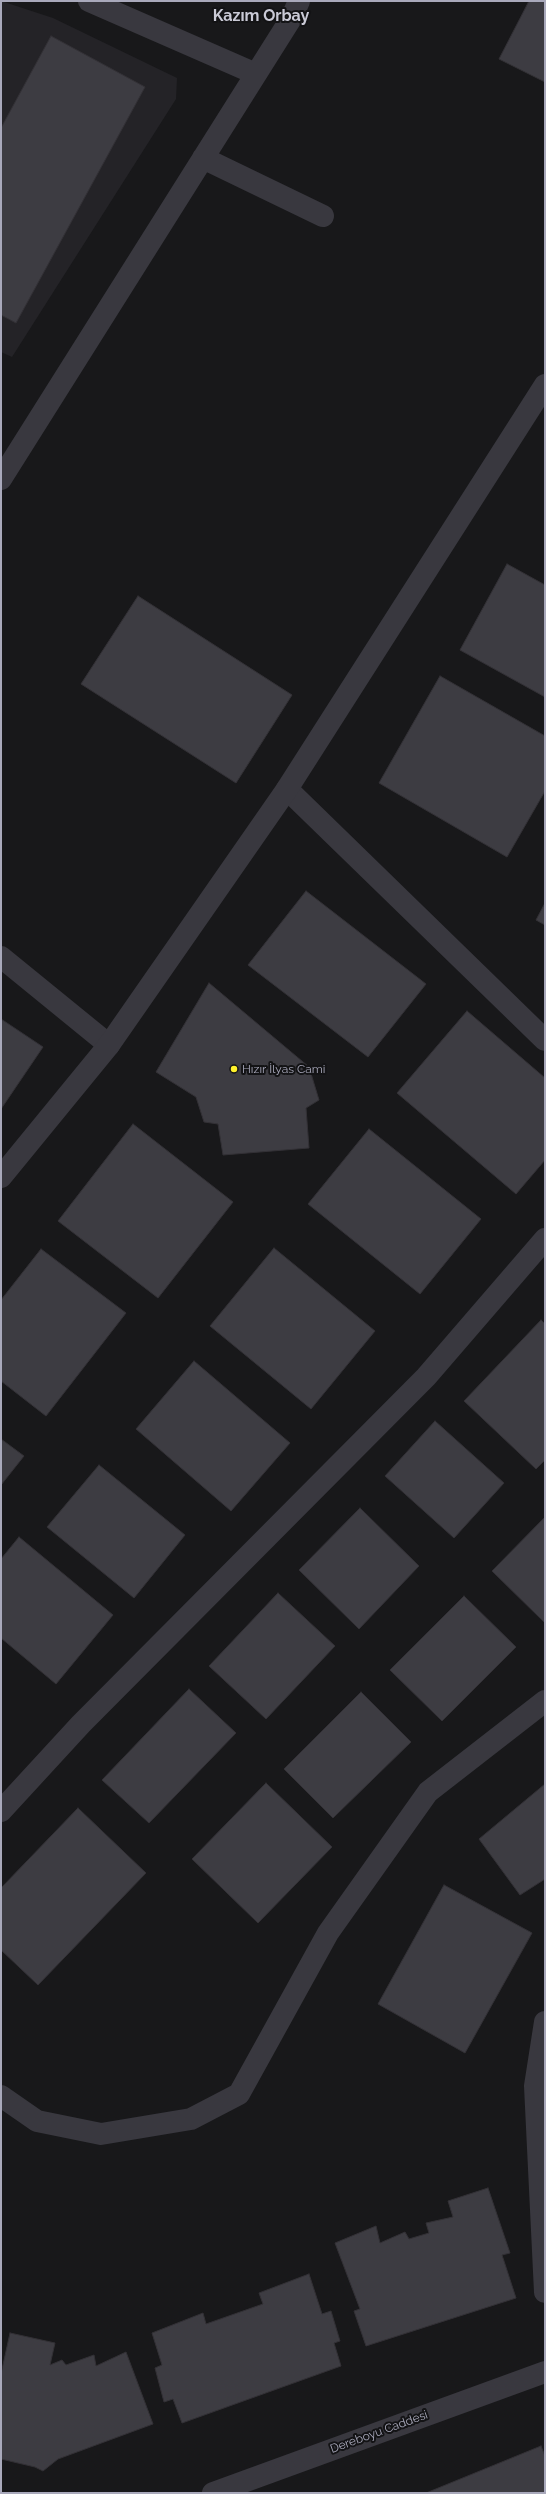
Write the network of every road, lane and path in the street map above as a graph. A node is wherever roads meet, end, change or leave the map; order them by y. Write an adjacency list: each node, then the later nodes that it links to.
1 (89, 1): 3 (street)
2 (298, 1): 3 (street)
3 (256, 74): 4 (street)
4 (203, 158): 5 (street); 7 (street)
5 (323, 216)
6 (545, 385): 8 (street)
7 (1, 479)
8 (287, 789): 10 (street); 11 (street)
9 (1, 957): 11 (street)
10 (545, 1040)
11 (109, 1045): 12 (street)
12 (1, 1177)
13 (545, 1239): 15 (street)
14 (545, 1701): 17 (street)
15 (1, 1811)
16 (545, 2022): 18 (street)
17 (1, 2096)
18 (545, 2292)
19 (545, 2372): 20 (street, Dereboyu Caddesi)
20 (214, 2493)

